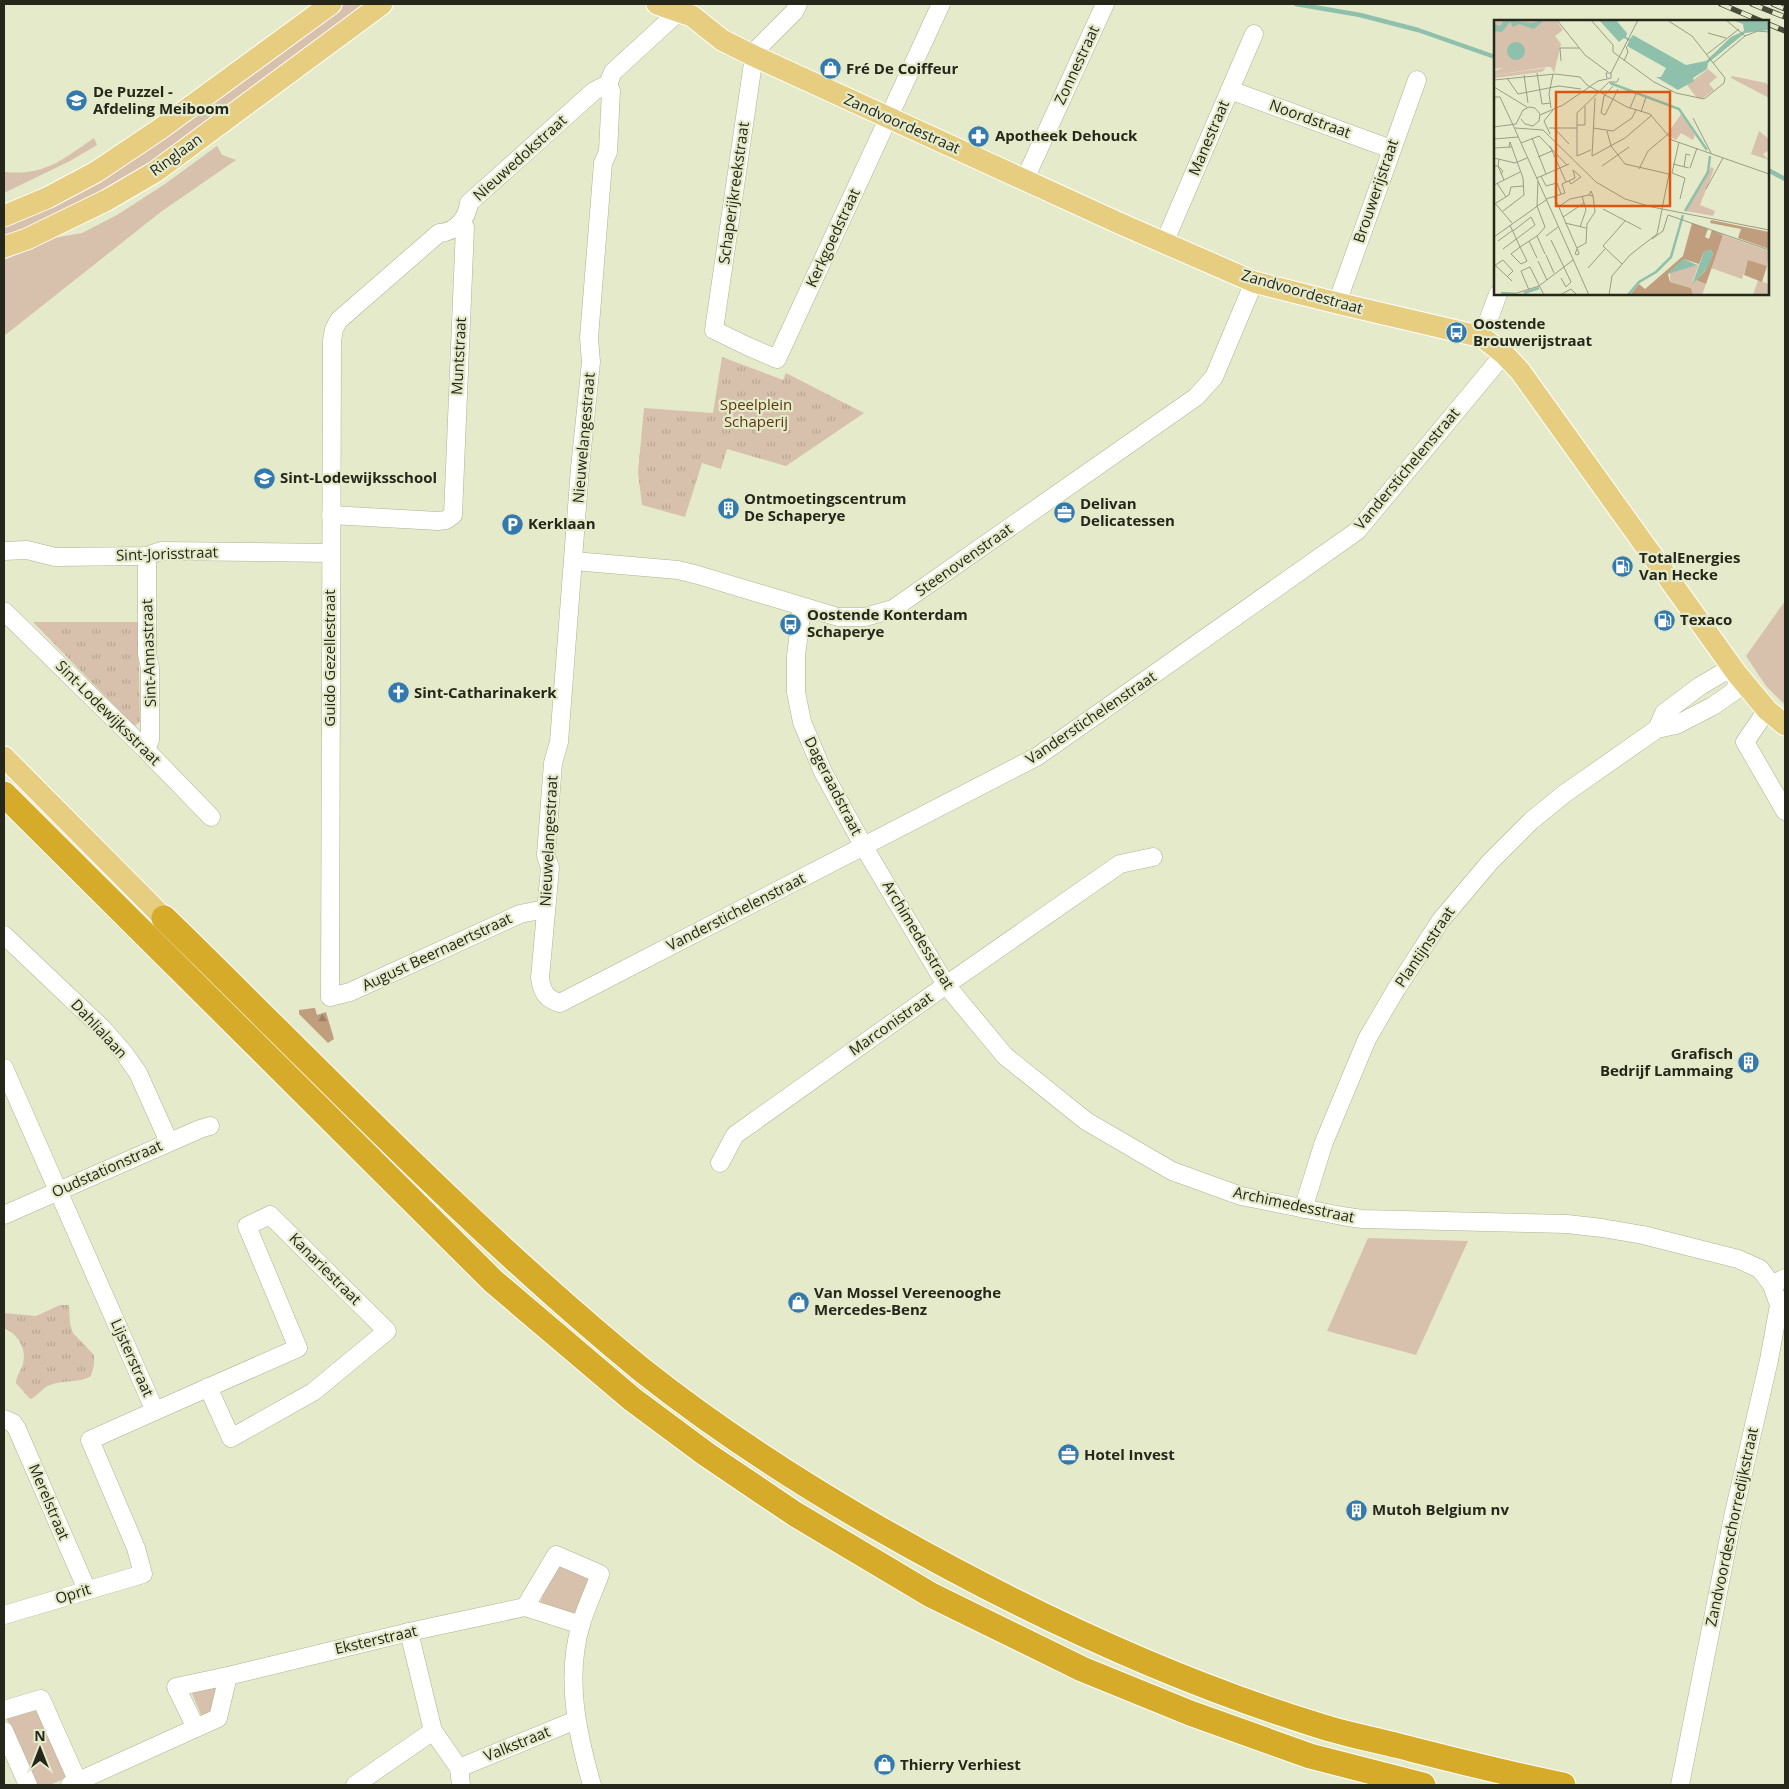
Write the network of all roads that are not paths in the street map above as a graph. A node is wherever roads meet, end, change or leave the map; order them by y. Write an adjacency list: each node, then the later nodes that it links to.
1 (331, 4): 16 (main road, Ringlaan)
2 (382, 4): 18 (main road, Ringlaan)
3 (657, 4): 7 (main road, Zandvoordestraat)
4 (798, 4): 9 (street)
5 (941, 4): 13 (street, Kerkgoedstraat)
6 (1104, 4): 15 (street, Zonnestraat)
7 (683, 7): 9 (main road, Zandvoordestraat); 11 (street, Nieuwedokstraat)
8 (1254, 34): 12 (street, Manestraat)
9 (754, 56): 13 (main road, Zandvoordestraat); 27 (street, Schaperijkreekstraat)
10 (1416, 80): 14 (street, Brouwerijstraat)
11 (608, 84): 17 (street, Nieuwedokstraat); 32 (street, Nieuwelangestraat)
12 (1230, 90): 14 (street, Noordstraat); 19 (street, Manestraat)
13 (889, 118): 15 (main road, Zandvoordestraat); 27 (street, Kerkgoedstraat)
14 (1391, 149): 24 (street, Brouwerijstraat)
15 (1025, 179): 19 (main road, Zandvoordestraat)
16 (4, 216)
17 (461, 222): 28 (street, Guido Gezellestraat); 28 (street, Muntstraat)
18 (27, 239): 20 (main road, Ringlaan); 21 (main road)
19 (1164, 243): 22 (main road, Zandvoordestraat)
20 (4, 247)
21 (4, 255)
22 (1254, 282): 24 (main road, Zandvoordestraat); 33 (street, Steenovenstraat)
23 (1498, 295): 25 (street)
24 (1337, 303): 25 (main road, Zandvoordestraat)
25 (1482, 337): 26 (main road, Zandvoordestraat)
26 (1504, 354): 35 (main road, Zandvoordestraat); 44 (street, Vanderstichelenstraat)
27 (777, 358)
28 (331, 515): 30 (street, Guido Gezellestraat)
29 (4, 551): 31 (street, Sint-Jorisstraat)
30 (331, 553): 31 (street, Sint-Jorisstraat); 52 (street, Guido Gezellestraat)
31 (147, 556): 39 (street, Sint-Annastraat)
32 (574, 561): 33 (street, Steenovenstraat); 46 (street, Nieuwelangestraat)
33 (802, 607): 44 (street, Dageraadstraat)
34 (4, 611): 39 (street, Sint-Lodewijksstraat)
35 (1737, 674): 36 (main road, Zandvoordestraat); 38 (street, Plantijnstraat); 38 (street, Plantijnstraat)
36 (1767, 710): 37 (main road, Zandvoordestraat); 42 (street)
37 (1785, 725)
38 (1657, 729): 59 (street, Plantijnstraat)
39 (146, 750): 43 (street, Sint-Lodewijksstraat)
40 (4, 758): 47 (main road)
41 (4, 794): 82 (highway)
42 (1785, 811)
43 (212, 817)
44 (864, 847): 51 (street, Archimedesstraat); 53 (street, Vanderstichelenstraat)
45 (1153, 857): 51 (street, Marconistraat)
46 (545, 909): 52 (street, August Beernaertstraat); 53 (street, Nieuwelangestraat)
47 (164, 918): 83 (highway)
48 (4, 935): 49 (street, Dahlialaan)
49 (20, 950): 50 (street); 56 (street, Dahlialaan)
50 (4, 958)
51 (946, 985): 57 (street, Marconistraat); 59 (street, Archimedesstraat)
52 (330, 997)
53 (549, 1000)
54 (4, 1068): 58 (street, Lijsterstraat)
55 (210, 1126): 56 (street, Oudstationstraat)
56 (168, 1142): 58 (street, Oudstationstraat)
57 (720, 1163)
58 (58, 1190): 60 (street, Oudstationstraat); 63 (street, Lijsterstraat)
59 (1303, 1209): 61 (street, Archimedesstraat)
60 (4, 1215)
61 (1779, 1282): 84 (street, Zandvoordeschorredijkstraat)
62 (208, 1387): 62 (street, Kanariestraat); 63 (street, Kanariestraat)
63 (155, 1411): 65 (street, Lijsterstraat)
64 (4, 1419): 66 (street, Merelstraat)
65 (142, 1574): 66 (street, Oprit)
66 (87, 1590): 68 (street, Oprit)
67 (525, 1607): 69 (street, Eksterstraat); 69 (street); 70 (street, Eksterstraat)
68 (4, 1615)
69 (581, 1625): 73 (street)
70 (409, 1632): 71 (street, Eksterstraat); 75 (street)
71 (228, 1676): 74 (street); 74 (street, Eksterstraat)
72 (4, 1710): 78 (street)
73 (576, 1720): 77 (street, Valkstraat); 81 (street)
74 (196, 1728): 78 (street)
75 (433, 1730): 77 (street); 80 (street)
76 (4, 1731): 79 (street)
77 (460, 1777)
78 (74, 1783)
79 (28, 1785)
80 (355, 1785)
81 (592, 1785)
82 (1423, 1785)
83 (1563, 1785)
84 (1680, 1785)

